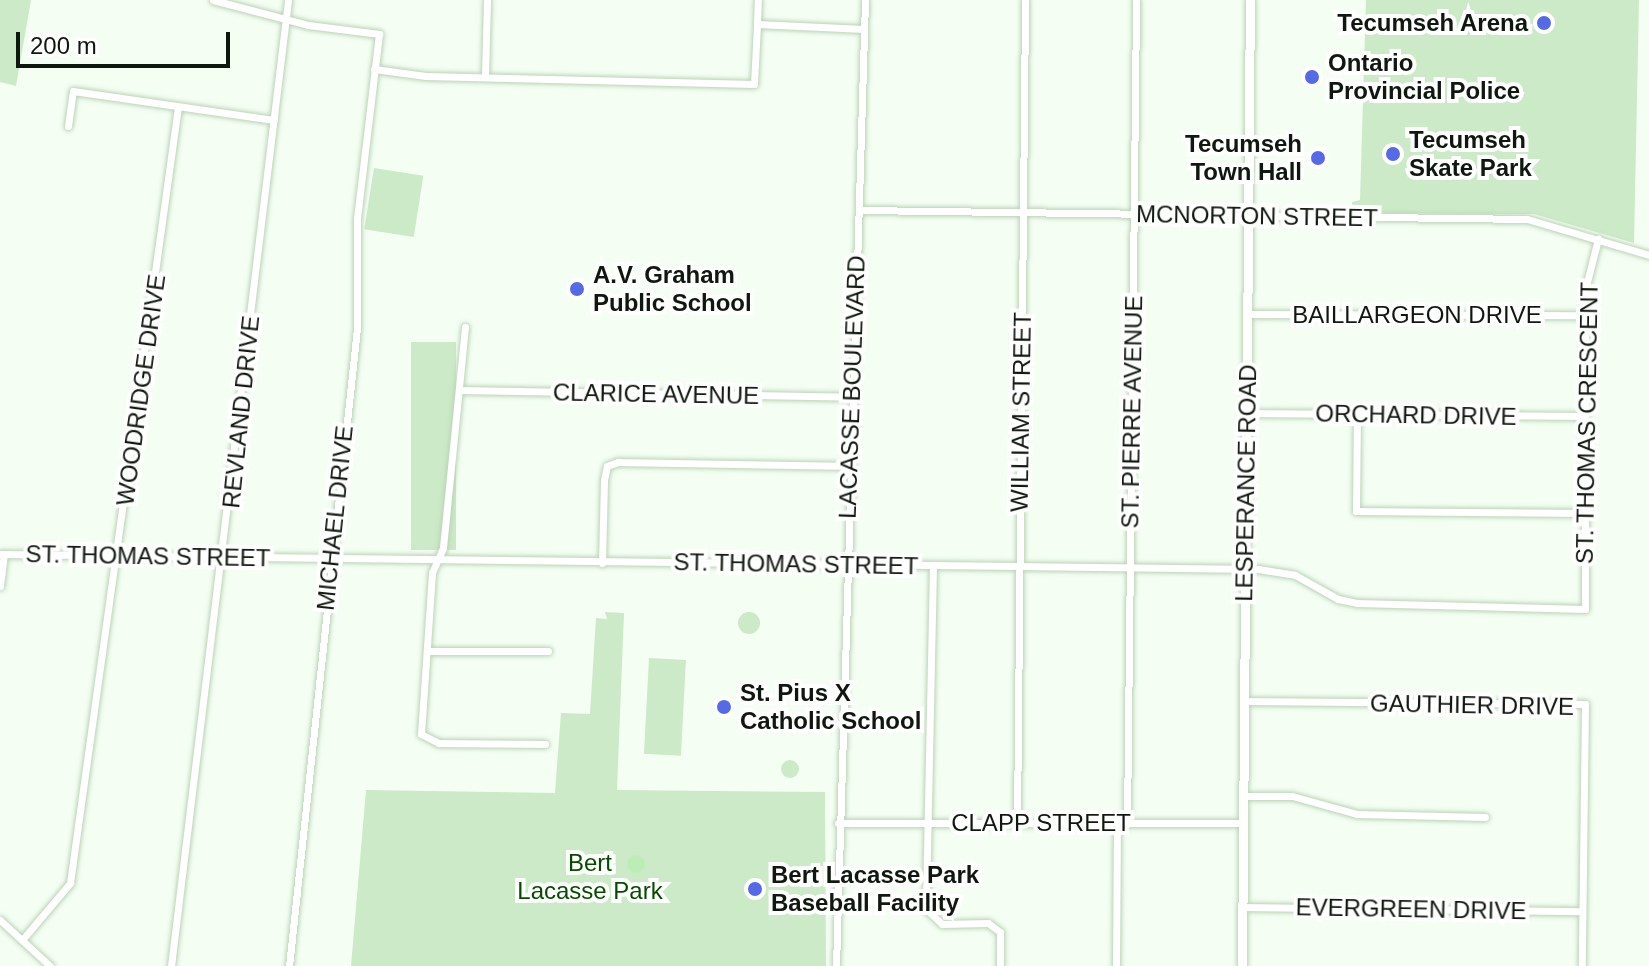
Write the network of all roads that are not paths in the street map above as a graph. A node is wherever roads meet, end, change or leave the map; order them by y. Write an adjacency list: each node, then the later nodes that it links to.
1 (213, 0): 9 (street)
2 (288, 0): 9 (street, REVLAND DRIVE)
3 (487, 0): 13 (street)
4 (758, 0): 10 (street)
5 (865, 0): 11 (street, LACASSE BOULEVARD)
6 (1025, 0): 18 (street, WILLIAM STREET)
7 (1136, 0): 19 (street, ST. PIERRE AVENUE)
8 (1250, 0): 20 (main road, LESPERANCE ROAD)
9 (286, 20): 12 (street, MICHAEL DRIVE); 15 (street, REVLAND DRIVE)
10 (757, 24): 11 (street); 13 (street)
11 (864, 29): 17 (street, LACASSE BOULEVARD)
12 (374, 69): 13 (street); 36 (street, MICHAEL DRIVE)
13 (485, 77)
14 (178, 107): 15 (street); 16 (street); 34 (street, WOODRIDGE DRIVE)
15 (274, 120): 35 (street, REVLAND DRIVE)
16 (68, 126)
17 (859, 210): 18 (street, MCNORTON STREET); 27 (street, LACASSE BOULEVARD)
18 (1023, 213): 19 (street, MCNORTON STREET); 41 (street, WILLIAM STREET)
19 (1133, 214): 20 (street, MCNORTON STREET); 42 (street, ST. PIERRE AVENUE)
20 (1250, 215): 21 (street, MCNORTON STREET); 23 (main road, LESPERANCE ROAD)
21 (1598, 239): 22 (street, MCNORTON STREET); 24 (street, ST. THOMAS CRESCENT)
22 (1649, 255)
23 (1248, 314): 24 (street, BAILLARGEON DRIVE); 28 (main road, LESPERANCE ROAD)
24 (1585, 315): 30 (street, ST. THOMAS CRESCENT)
25 (465, 327): 26 (street)
26 (461, 390): 27 (street, CLARICE AVENUE); 37 (street)
27 (851, 397): 31 (street, LACASSE BOULEVARD)
28 (1248, 413): 29 (street, ORCHARD DRIVE); 43 (main road, LESPERANCE ROAD)
29 (1357, 414): 30 (street, ORCHARD DRIVE); 32 (street)
30 (1583, 416): 32 (street, ST. THOMAS CRESCENT)
31 (850, 466): 38 (street); 39 (street, LACASSE BOULEVARD)
32 (1583, 513): 45 (street, ST. THOMAS CRESCENT)
33 (2, 554): 34 (street, ST. THOMAS STREET); 44 (street)
34 (118, 556): 35 (street, ST. THOMAS STREET); 61 (street, WOODRIDGE DRIVE)
35 (224, 558): 36 (street, ST. THOMAS STREET); 63 (street, REVLAND DRIVE)
36 (330, 559): 37 (street, ST. THOMAS STREET); 64 (street, MICHAEL DRIVE)
37 (438, 561): 38 (street, ST. THOMAS STREET); 46 (street)
38 (602, 563): 39 (street, ST. THOMAS STREET)
39 (846, 565): 40 (street, ST. THOMAS STREET); 52 (street, LACASSE BOULEVARD)
40 (933, 566): 41 (street, ST. THOMAS STREET); 53 (street)
41 (1020, 566): 42 (street, ST. THOMAS STREET); 55 (street, WILLIAM STREET)
42 (1130, 567): 43 (street, ST. THOMAS STREET); 57 (street, ST. PIERRE AVENUE)
43 (1245, 569): 45 (street, ST. THOMAS STREET); 48 (main road, LESPERANCE ROAD)
44 (0, 586)
45 (1585, 609)
46 (429, 651): 47 (street); 49 (street)
47 (548, 651)
48 (1244, 701): 50 (main road, LESPERANCE ROAD); 59 (street, GAUTHIER DRIVE)
49 (545, 744)
50 (1244, 796): 51 (street); 54 (main road, LESPERANCE ROAD)
51 (1485, 817)
52 (838, 823): 53 (street, CLAPP STREET); 65 (street, LACASSE BOULEVARD)
53 (930, 823): 55 (street, CLAPP STREET); 66 (street)
54 (1243, 823): 57 (street, CLAPP STREET); 58 (main road, LESPERANCE ROAD)
55 (1017, 824): 56 (street, CLAPP STREET)
56 (1117, 824): 57 (street, CLAPP STREET); 67 (street)
57 (1127, 824)
58 (1243, 907): 59 (street, EVERGREEN DRIVE); 68 (main road, LESPERANCE ROAD)
59 (1580, 911): 69 (street, GAUTHIER DRIVE)
60 (0, 920): 61 (street)
61 (22, 940): 62 (street)
62 (50, 966)
63 (171, 966)
64 (289, 966)
65 (836, 966)
66 (1000, 966)
67 (1116, 966)
68 (1242, 966)
69 (1582, 966)

